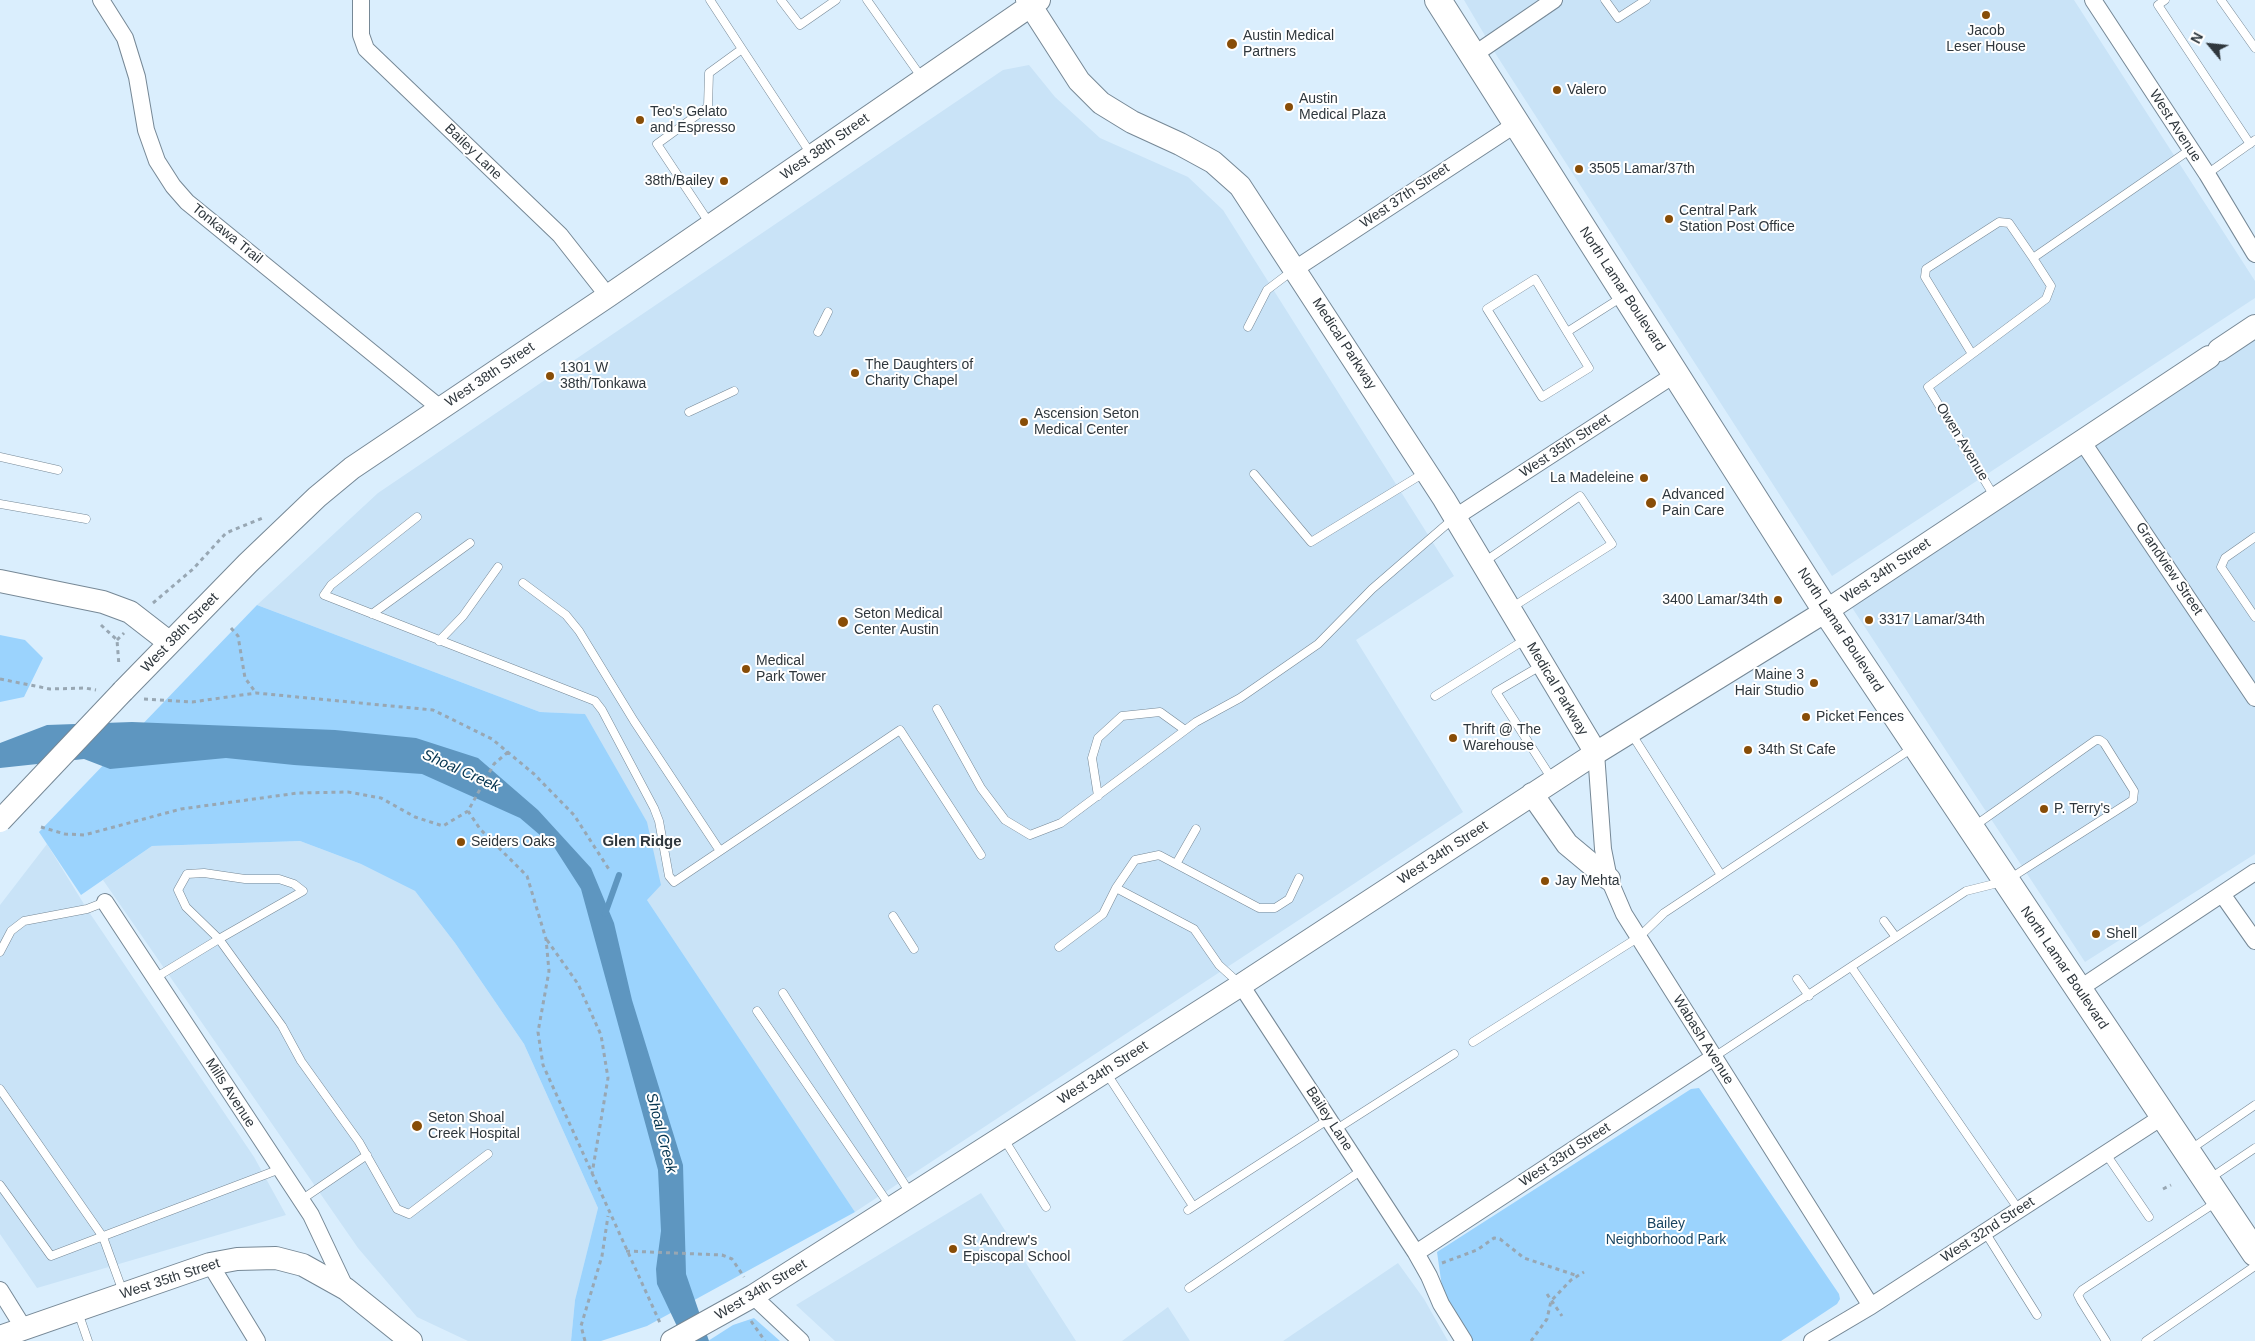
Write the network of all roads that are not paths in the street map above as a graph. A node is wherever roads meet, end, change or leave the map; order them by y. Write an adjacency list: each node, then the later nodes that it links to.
1 (100, 0): 38 (street, Tonkawa Trail)
2 (361, 0): 29 (street, Bailey Lane)
3 (710, 0): 16 (lane)
4 (781, 0): 5 (lane)
5 (836, 0)
6 (867, 0): 18 (lane)
7 (1438, 0): 17 (main road, North Lamar Boulevard)
8 (1554, 0): 17 (street)
9 (1605, 0): 10 (lane)
10 (1646, 0)
11 (2093, 0): 21 (street, West Avenue)
12 (2165, 0): 20 (lane)
13 (2221, 0): 15 (lane)
14 (1032, 2): 18 (street, West 38th Street); 27 (street, Medical Parkway)
15 (2255, 48)
16 (742, 49): 22 (lane); 24 (lane)
17 (1472, 56): 19 (main road, North Lamar Boulevard)
18 (923, 79): 22 (street, West 38th Street)
19 (1516, 124): 27 (street, West 37th Street); 28 (main road, North Lamar Boulevard)
20 (2252, 142): 23 (lane)
21 (2191, 149): 23 (street, West Avenue); 26 (lane)
22 (812, 156): 24 (street, West 38th Street)
23 (2207, 174): 25 (street, West Avenue)
24 (711, 226): 29 (street, West 38th Street)
25 (2255, 254)
26 (2033, 258): 35 (lane); 35 (lane)
27 (1295, 269): 32 (lane); 43 (street, Medical Parkway)
28 (1626, 294): 34 (lane); 36 (main road, North Lamar Boulevard)
29 (608, 296): 38 (street, West 38th Street)
30 (828, 312): 33 (lane)
31 (2255, 326): 40 (street, West 34th Street)
32 (1248, 327)
33 (818, 332)
34 (1567, 332): 34 (lane)
35 (1972, 354): 45 (lane, Owen Avenue)
36 (1677, 373): 48 (street, West 35th Street); 57 (main road, North Lamar Boulevard)
37 (734, 391): 39 (lane)
38 (440, 408): 62 (street, West 38th Street)
39 (689, 412)
40 (2082, 441): 45 (street, West 34th Street); 65 (street, Grandview Street)
41 (0, 457): 42 (lane)
42 (58, 470)
43 (1426, 472): 44 (lane); 48 (street, Medical Parkway)
44 (1254, 474)
45 (1995, 498): 57 (street, West 34th Street)
46 (0, 504): 49 (lane)
47 (418, 517): 58 (lane)
48 (1454, 518): 52 (street, Medical Parkway); 67 (lane)
49 (86, 519)
50 (2255, 538): 59 (lane)
51 (470, 543): 58 (lane)
52 (1482, 563): 56 (street, Medical Parkway); 56 (lane)
53 (498, 567): 61 (lane)
54 (0, 581): 62 (street)
55 (523, 583): 77 (lane)
56 (1510, 609): 60 (street, Medical Parkway)
57 (1826, 611): 68 (street, West 34th Street); 69 (main road, North Lamar Boulevard)
58 (372, 614): 61 (lane)
59 (2255, 617)
60 (1527, 638): 63 (street, Medical Parkway); 64 (lane)
61 (439, 641): 77 (lane)
62 (170, 643): 74 (street, West 38th Street, bridge)
63 (1543, 664): 70 (street, Medical Parkway); 71 (lane)
64 (1435, 696)
65 (2255, 698)
66 (937, 710): 73 (lane)
67 (1185, 730): 73 (lane); 73 (lane)
68 (1630, 731): 70 (street, West 34th Street); 81 (lane)
69 (1916, 745): 76 (main road, North Lamar Boulevard); 81 (lane)
70 (1596, 753): 71 (street, West 34th Street); 83 (street, Wabash Avenue)
71 (1553, 781): 72 (street, West 34th Street)
72 (1532, 794): 83 (street); 100 (street, West 34th Street)
73 (1098, 796)
74 (0, 821)
75 (1196, 828): 79 (lane)
76 (1972, 828): 84 (main road, North Lamar Boulevard); 84 (lane)
77 (720, 851): 78 (lane)
78 (982, 855)
79 (1176, 864): 82 (lane); 85 (lane)
80 (2255, 872): 86 (street)
81 (1721, 875): 91 (lane)
82 (1299, 878)
83 (1609, 879): 91 (street, Wabash Avenue)
84 (2006, 881): 90 (lane); 101 (main road, North Lamar Boulevard)
85 (1116, 888): 94 (lane); 100 (lane)
86 (2222, 894): 93 (street); 101 (street)
87 (105, 902): 96 (lane); 98 (street, Mills Avenue)
88 (894, 916): 95 (lane)
89 (1884, 921): 90 (lane)
90 (1895, 936): 97 (lane)
91 (1639, 937): 105 (lane); 107 (street, Wabash Avenue)
92 (219, 939): 92 (lane); 98 (lane); 118 (lane)
93 (2255, 941)
94 (1060, 947)
95 (914, 949)
96 (0, 952)
97 (1852, 968): 103 (lane); 127 (lane)
98 (155, 978): 119 (street, Mills Avenue)
99 (1797, 979): 103 (lane)
100 (1241, 985): 108 (street, West 34th Street); 112 (street, Bailey Lane)
101 (2079, 989): 111 (main road, North Lamar Boulevard)
102 (783, 993): 123 (lane)
103 (1809, 996): 107 (lane)
104 (757, 1012): 126 (lane)
105 (1473, 1042)
106 (1454, 1054): 112 (lane)
107 (1714, 1057): 131 (street, West 33rd Street); 140 (street, Wabash Avenue)
108 (1105, 1072): 112 (lane); 113 (street, West 34th Street)
109 (0, 1090): 130 (lane)
110 (2255, 1105): 115 (lane)
111 (2162, 1117): 115 (main road, North Lamar Boulevard); 117 (street, West 32nd Street)
112 (1332, 1124): 120 (street, Bailey Lane)
113 (1003, 1137): 123 (street, West 34th Street); 125 (lane)
114 (2255, 1148): 122 (lane)
115 (2186, 1152): 122 (main road, North Lamar Boulevard)
116 (488, 1154): 118 (lane)
117 (2106, 1154): 127 (street, West 32nd Street); 128 (lane)
118 (366, 1155): 124 (lane)
119 (280, 1169): 124 (street, Mills Avenue); 130 (lane)
120 (1362, 1170): 131 (street, Bailey Lane); 135 (lane)
121 (0, 1185): 130 (lane)
122 (2212, 1190): 132 (main road, North Lamar Boulevard); 152 (lane)
123 (911, 1195): 126 (street, West 34th Street)
124 (301, 1200): 136 (street, Mills Avenue)
125 (1046, 1207)
126 (891, 1208): 139 (street, West 34th Street)
127 (2019, 1210): 129 (street, West 32nd Street)
128 (2149, 1217)
129 (1985, 1232): 140 (street, West 32nd Street); 142 (lane)
130 (103, 1237): 138 (lane)
131 (1416, 1253): 150 (street)
132 (2255, 1253)
133 (210, 1264): 136 (street, West 35th Street); 138 (street, West 35th Street); 147 (street)
134 (2255, 1266): 153 (lane)
135 (1189, 1288)
136 (346, 1289): 148 (street, West 35th Street)
137 (0, 1290): 143 (street)
138 (124, 1294): 141 (street, West 35th Street)
139 (753, 1296): 144 (street, West 34th Street); 149 (street)
140 (1871, 1306): 151 (street, West 32nd Street)
141 (78, 1310): 143 (street, West 35th Street); 146 (lane)
142 (2036, 1315)
143 (24, 1327): 145 (street, West 35th Street)
144 (667, 1334)
145 (0, 1337)
146 (88, 1341)
147 (257, 1341)
148 (411, 1341)
149 (801, 1341)
150 (1464, 1341)
151 (1812, 1341)
152 (2106, 1341)
153 (2146, 1341)

